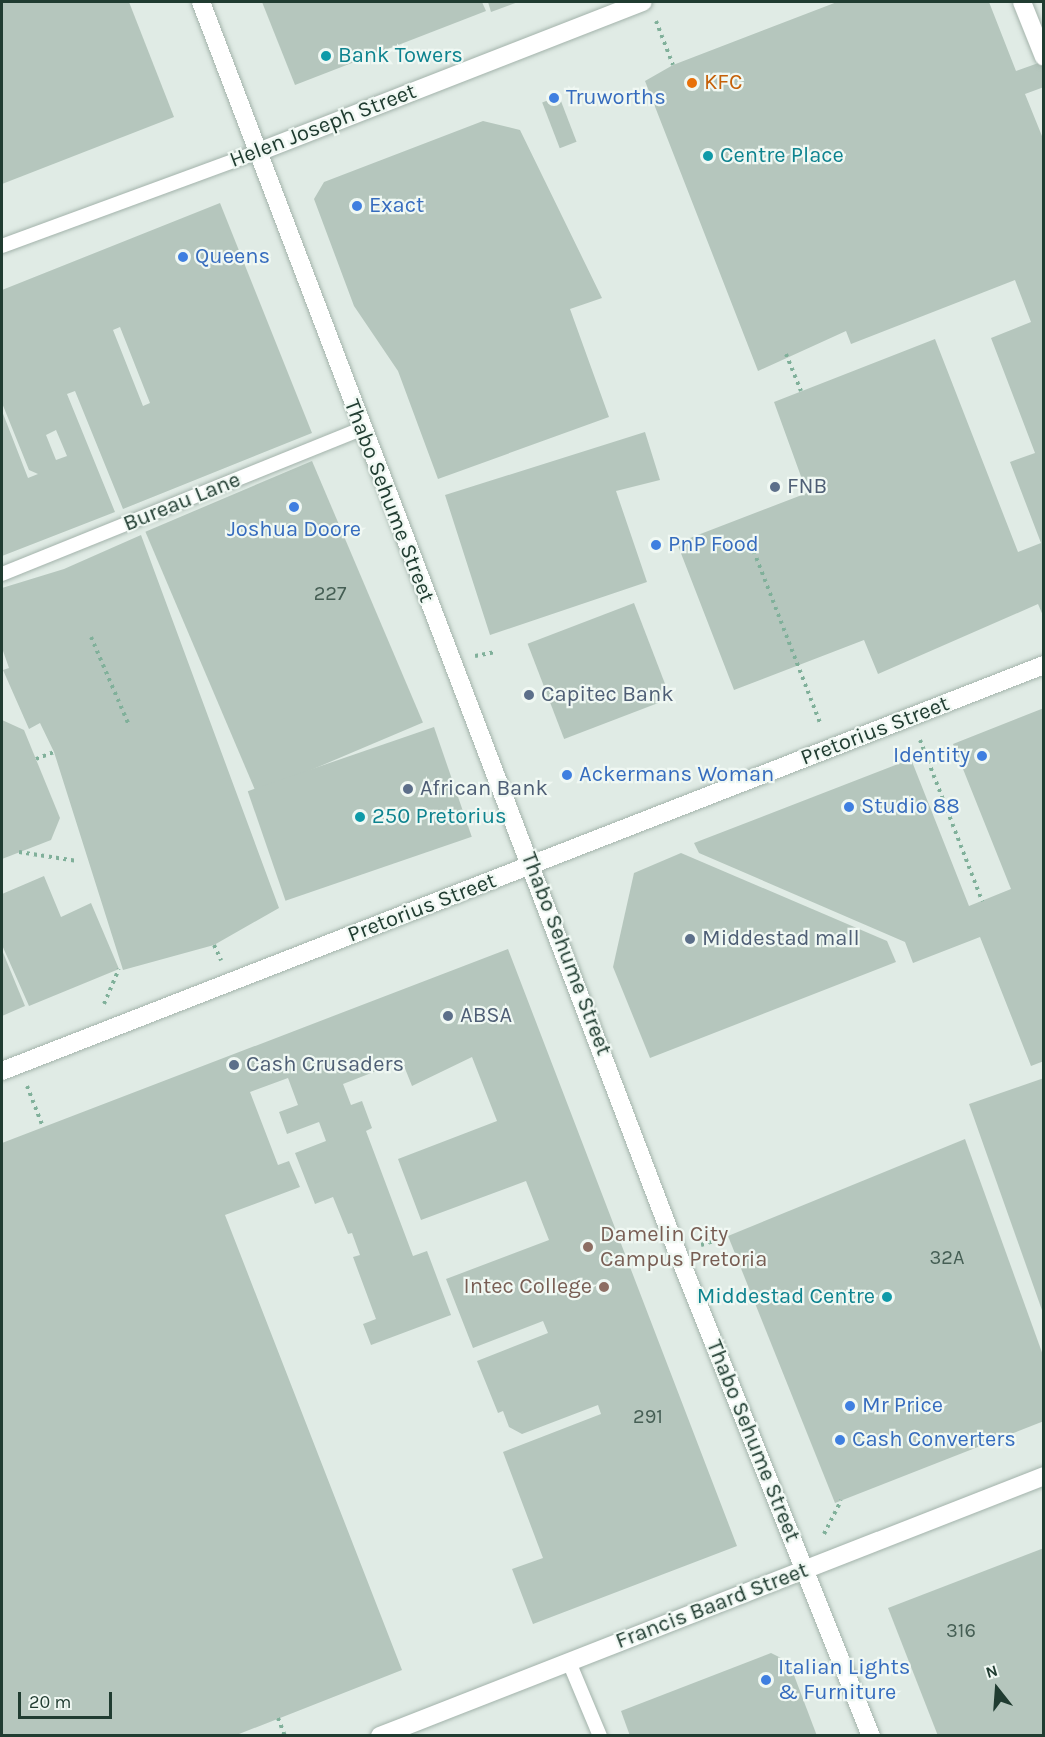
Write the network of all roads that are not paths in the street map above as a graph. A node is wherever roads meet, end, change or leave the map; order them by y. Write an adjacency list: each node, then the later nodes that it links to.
1 (201, 2): 5 (street, Thabo Sehume Street)
2 (1022, 2): 4 (street)
3 (648, 7): 5 (street, Helen Joseph Street)
4 (1044, 57)
5 (258, 152): 6 (lane, Helen Joseph Street); 7 (street, Thabo Sehume Street)
6 (2, 246)
7 (361, 429): 8 (lane, Bureau Lane); 10 (street, Thabo Sehume Street)
8 (2, 574)
9 (1044, 665): 10 (street, Pretorius Street)
10 (533, 865): 11 (street, Pretorius Street); 13 (street, Thabo Sehume Street)
11 (10, 1068)
12 (1044, 1476): 13 (street, Francis Baard Street)
13 (806, 1570): 14 (street, Francis Baard Street); 17 (street, Thabo Sehume Street)
14 (569, 1662): 15 (street, Francis Baard Street); 16 (lane)
15 (380, 1736)
16 (600, 1736)
17 (871, 1736)

